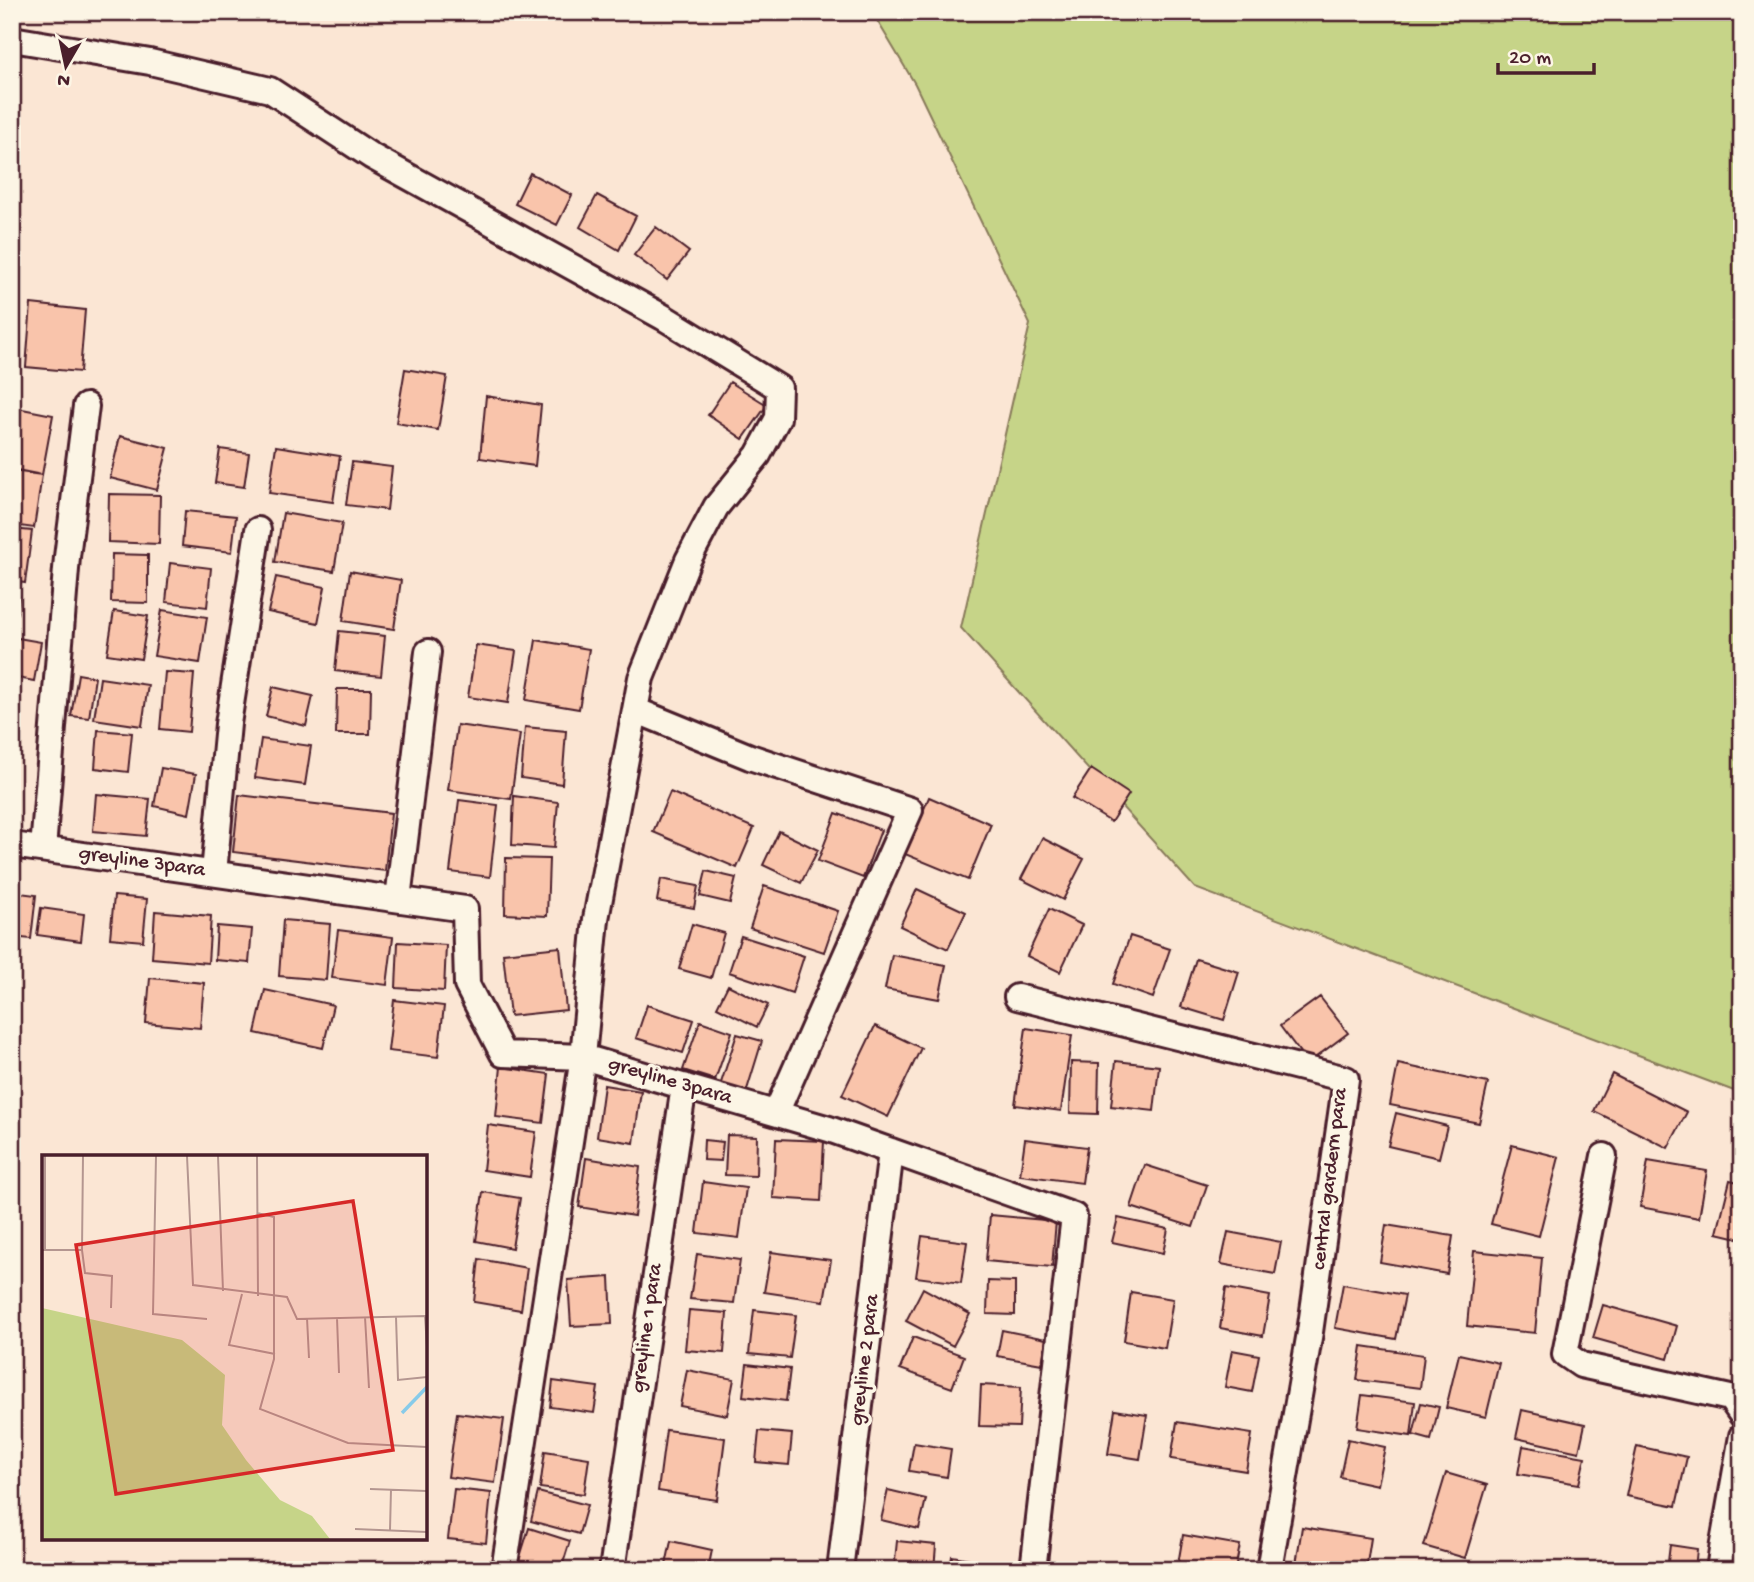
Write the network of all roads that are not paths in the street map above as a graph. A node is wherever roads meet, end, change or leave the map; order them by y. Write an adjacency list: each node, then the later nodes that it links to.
1 (12, 39): 5 (street)
2 (86, 406): 7 (street)
3 (258, 530): 8 (street)
4 (428, 652): 9 (street)
5 (635, 710): 11 (street); 13 (street)
6 (12, 845): 7 (street, greyline 3para)
7 (43, 849): 8 (street, greyline 3para)
8 (214, 873): 9 (street, greyline 3para)
9 (398, 899): 11 (street, greyline 3para)
10 (1017, 997): 23 (street, central gardern para)
11 (583, 1057): 12 (street, greyline 3para); 19 (street)
12 (684, 1086): 13 (street, greyline 3para); 20 (street, greyline 1 para)
13 (776, 1113): 14 (street, greyline 3para)
14 (891, 1151): 21 (street, greyline 2 para); 22 (street, greyline 3para)
15 (1604, 1156): 16 (street)
16 (1742, 1415)
17 (1742, 1436): 18 (street)
18 (1732, 1545): 24 (street)
19 (504, 1570)
20 (612, 1570)
21 (840, 1570)
22 (1033, 1570)
23 (1269, 1570)
24 (1718, 1570)

